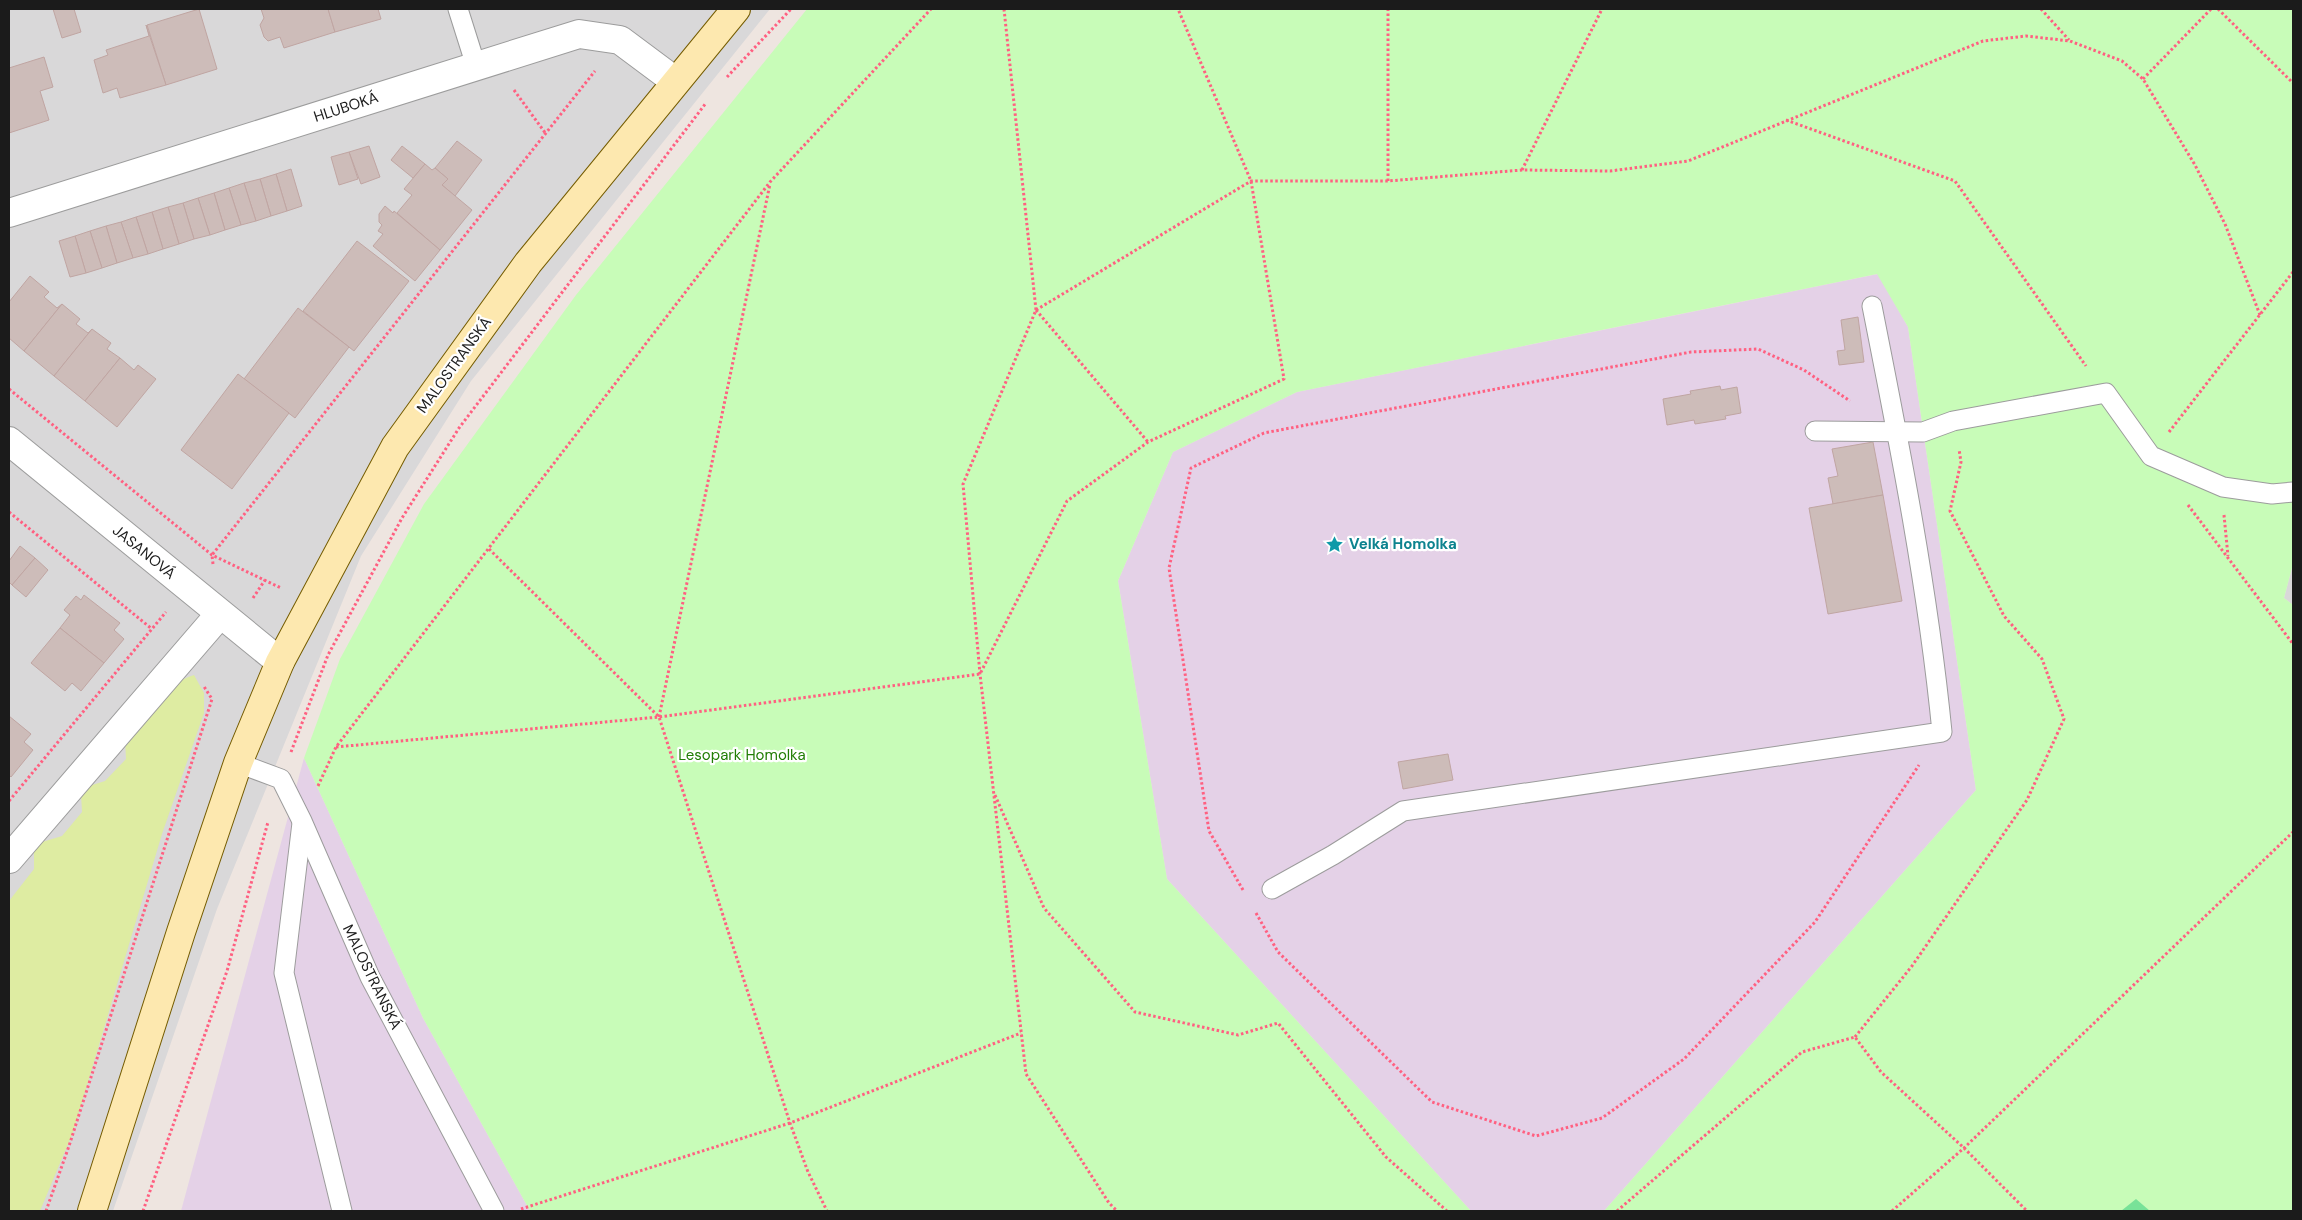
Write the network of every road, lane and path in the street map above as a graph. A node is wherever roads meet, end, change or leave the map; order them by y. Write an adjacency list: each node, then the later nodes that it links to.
1 (458, 9): 13 (lane)
2 (736, 9): 17 (main road, MALOSTRANSKÁ)
3 (792, 9): 15 (path)
4 (931, 9): 26 (path)
5 (1004, 9): 30 (path)
6 (1178, 9): 24 (path)
7 (1388, 9): 25 (path)
8 (1602, 9): 23 (path)
9 (2041, 9): 12 (path)
10 (2211, 9): 16 (path)
11 (2218, 9): 18 (path)
12 (2070, 41): 16 (path); 21 (path)
13 (476, 66): 17 (street, HLUBOKÁ); 27 (street, HLUBOKÁ)
14 (589, 68): 22 (path)
15 (725, 79)
16 (2143, 79): 31 (path)
17 (675, 81): 50 (main road, MALOSTRANSKÁ)
18 (2293, 83)
19 (522, 85): 22 (path)
20 (707, 101): 57 (path)
21 (1786, 120): 23 (path); 33 (path)
22 (546, 134): 45 (path)
23 (1522, 170): 25 (path)
24 (1251, 181): 25 (path); 30 (path); 38 (path)
25 (1388, 181)
26 (770, 182): 44 (path); 53 (path)
27 (9, 214)
28 (2293, 272): 31 (path)
29 (1872, 306): 36 (lane)
30 (1036, 310): 38 (path); 51 (path)
31 (2260, 315): 39 (path)
32 (9, 389): 45 (path)
33 (2106, 393): 34 (lane); 39 (lane)
34 (1953, 421): 36 (lane); 67 (path)
35 (1815, 431): 36 (lane)
36 (1897, 432): 54 (lane); 64 (path)
37 (9, 441): 48 (street, JASANOVÁ)
38 (1148, 442): 51 (path)
39 (2151, 456): 40 (lane)
40 (2225, 487): 41 (lane); 46 (path)
41 (2293, 492)
42 (2186, 503): 46 (path)
43 (9, 512): 59 (path)
44 (490, 549): 53 (path); 55 (path)
45 (212, 555): 47 (path); 48 (path)
46 (2228, 557): 49 (path)
47 (265, 580)
48 (220, 614): 50 (street, JASANOVÁ); 62 (street)
49 (2293, 644)
50 (280, 662): 56 (main road, MALOSTRANSKÁ)
51 (980, 674): 53 (path); 58 (path)
52 (200, 681): 70 (path)
53 (659, 717): 55 (path); 68 (path)
54 (1942, 732): 63 (lane); 65 (path)
55 (336, 747): 60 (path)
56 (238, 763): 57 (lane); 71 (main road, MALOSTRANSKÁ)
57 (281, 779): 60 (lane, MALOSTRANSKÁ); 72 (path)
58 (993, 790): 66 (path); 78 (path)
59 (9, 801)
60 (302, 821): 73 (lane); 74 (lane, MALOSTRANSKÁ)
61 (2293, 832): 69 (path)
62 (9, 859)
63 (1272, 889)
64 (1245, 894)
65 (1254, 910)
66 (1021, 1033): 68 (path); 77 (path)
67 (1855, 1037): 69 (path); 79 (path)
68 (790, 1123): 75 (path); 76 (path)
69 (1964, 1148): 80 (path); 81 (path)
70 (46, 1211)
71 (92, 1211)
72 (143, 1211)
73 (342, 1211)
74 (494, 1211)
75 (514, 1211)
76 (827, 1211)
77 (1117, 1211)
78 (1447, 1211)
79 (1617, 1211)
80 (1892, 1211)
81 (2027, 1211)

